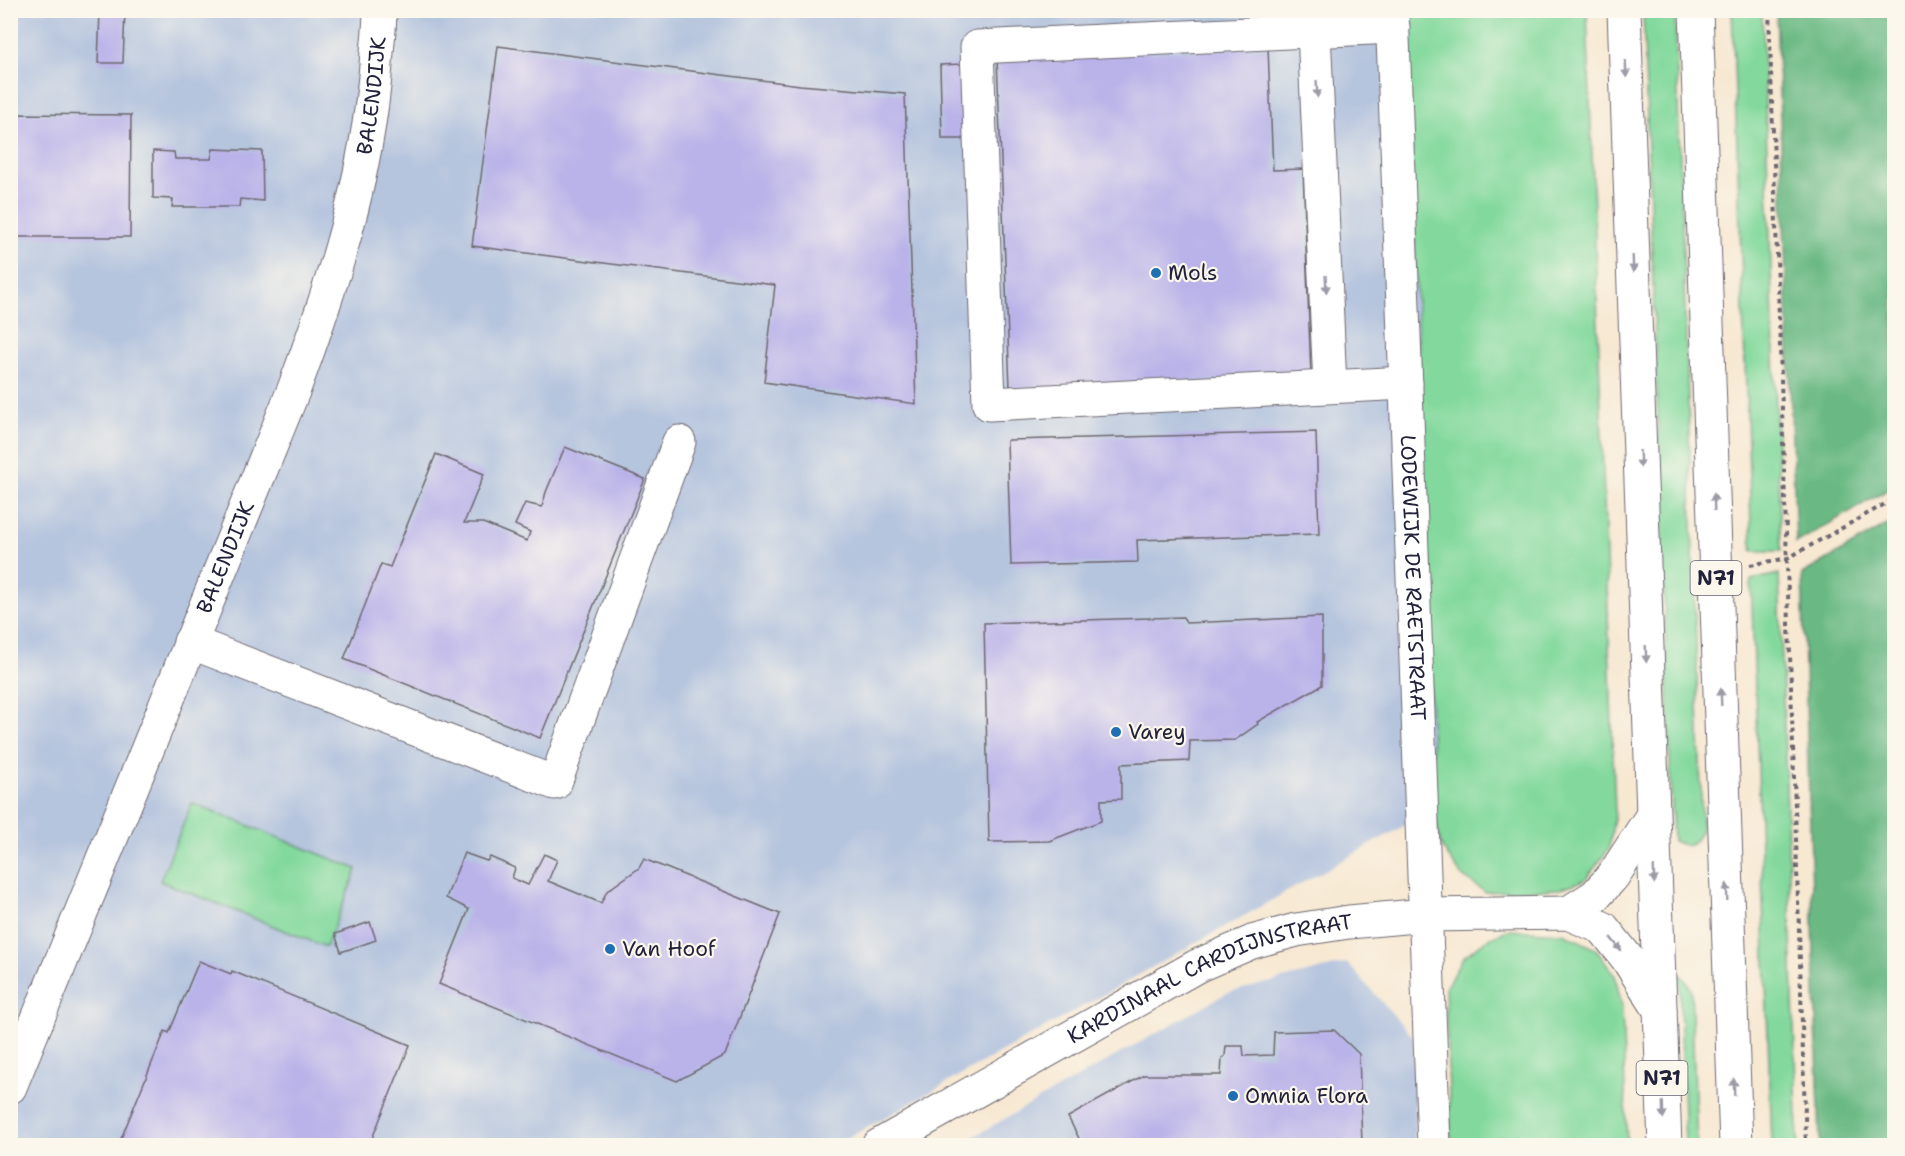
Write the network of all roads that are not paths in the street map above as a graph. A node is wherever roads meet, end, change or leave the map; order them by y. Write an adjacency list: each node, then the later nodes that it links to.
1 (380, 10): 9 (main road, BALENDIJK)
2 (1624, 10): 10 (main road, N71, one-way to 10)
3 (1696, 10): 18 (main road, N71, one-way to 3)
4 (1392, 19): 5 (main road); 6 (main road, LODEWIJK DE RAETSTRAAT)
5 (1314, 30): 7 (main road, one-way to 7); 7 (main road)
6 (1406, 383): 7 (main road); 12 (main road, LODEWIJK DE RAETSTRAAT)
7 (1330, 386)
8 (679, 442): 9 (main road)
9 (190, 642): 14 (main road, BALENDIJK)
10 (1652, 816): 11 (main road); 13 (main road, N71, one-way to 13)
11 (1568, 913): 12 (main road, KARDINAAL CARDIJNSTRAAT); 13 (main road, KARDINAAL CARDIJNSTRAAT, one-way to 13)
12 (1426, 915): 15 (main road, KARDINAAL CARDIJNSTRAAT); 16 (main road, LODEWIJK DE RAETSTRAAT)
13 (1660, 1010): 17 (main road, N71, one-way to 17)
14 (10, 1087)
15 (878, 1146)
16 (1434, 1146)
17 (1665, 1146)
18 (1736, 1146)

